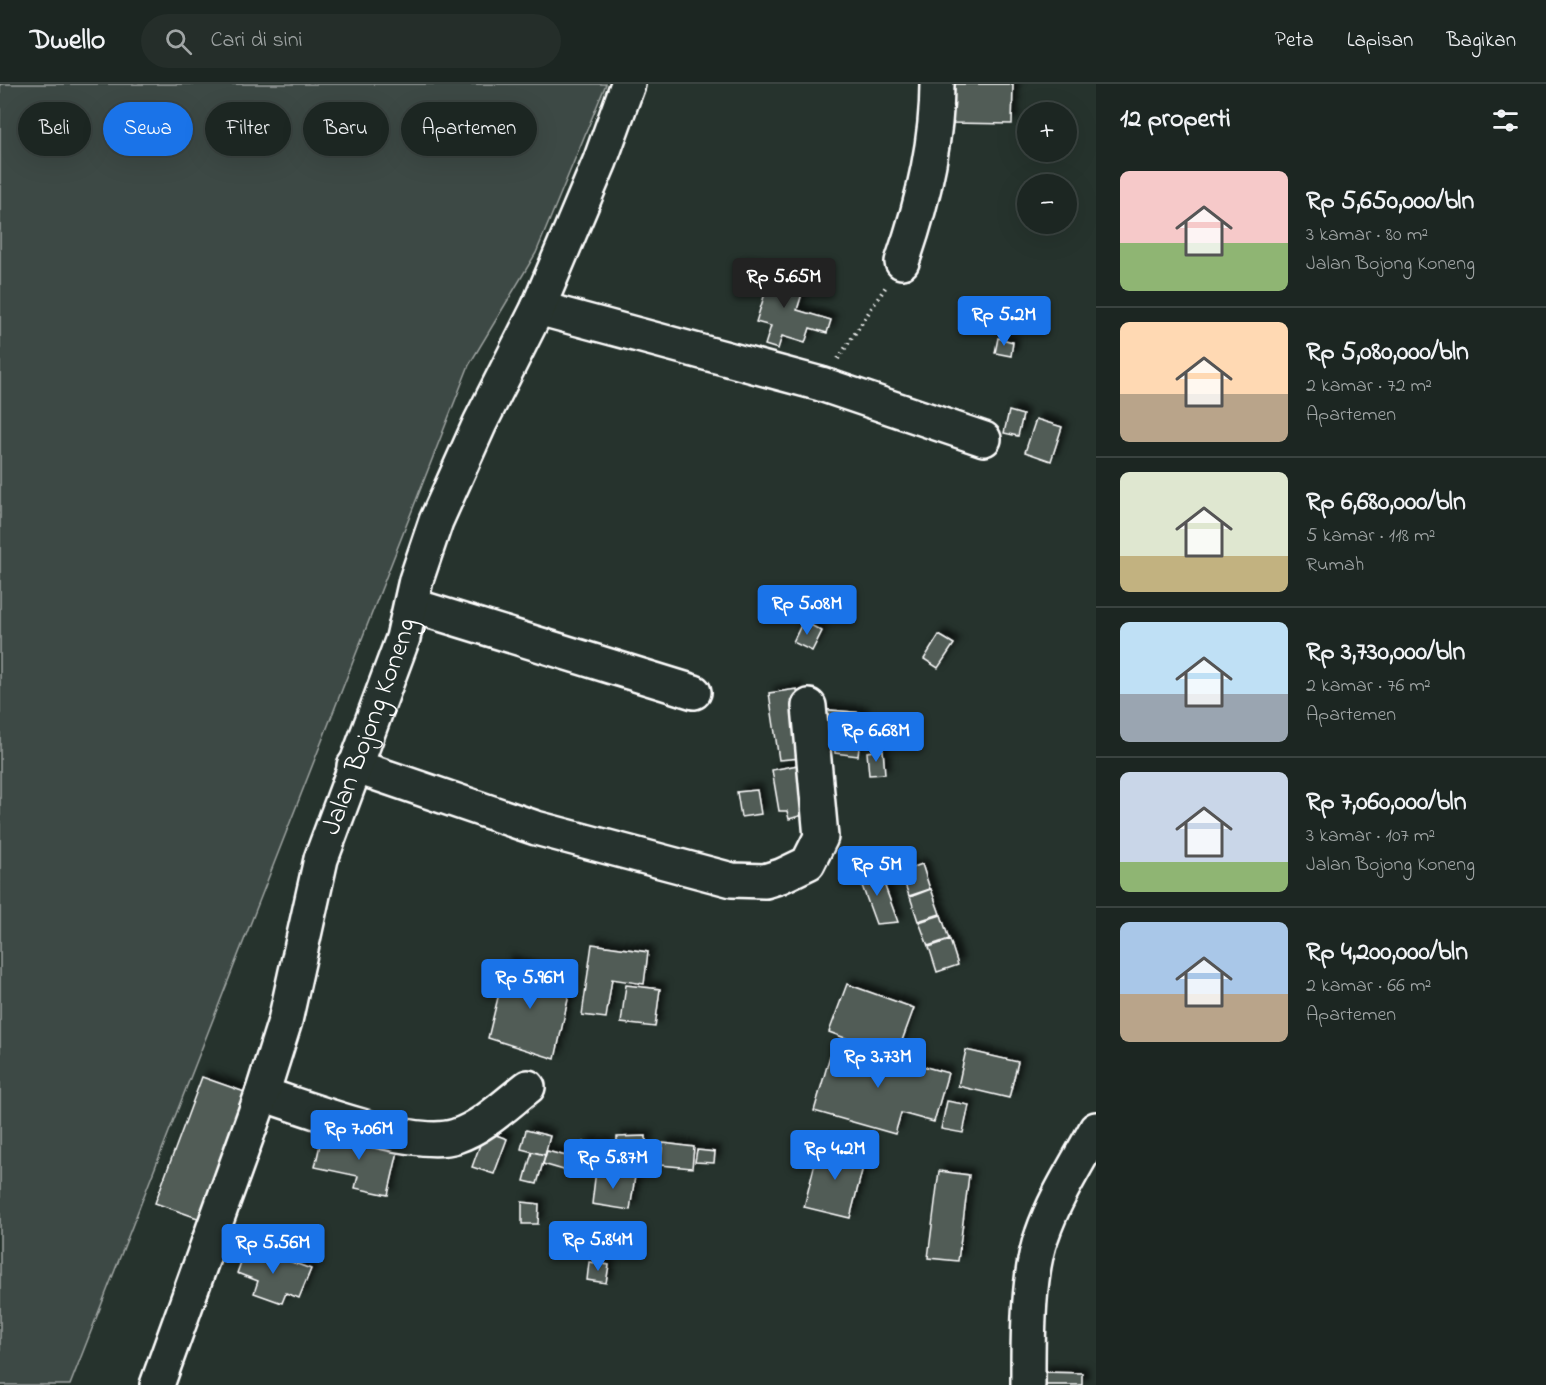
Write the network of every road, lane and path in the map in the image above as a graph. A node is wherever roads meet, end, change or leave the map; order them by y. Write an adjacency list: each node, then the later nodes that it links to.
1 (628, 84): 4 (street, Jalan Bojong Koneng)
2 (937, 84): 3 (street)
3 (902, 262): 5 (path)
4 (538, 308): 5 (street); 7 (street, Jalan Bojong Koneng)
5 (821, 384): 6 (street)
6 (984, 439)
7 (411, 605): 8 (street); 10 (street, Jalan Bojong Koneng)
8 (694, 692)
9 (809, 706): 10 (street)
10 (354, 766): 12 (street, Jalan Bojong Koneng)
11 (528, 1087): 12 (street)
12 (262, 1094): 14 (street, Jalan Bojong Koneng)
13 (1096, 1129): 15 (street)
14 (157, 1385)
15 (1028, 1385)

